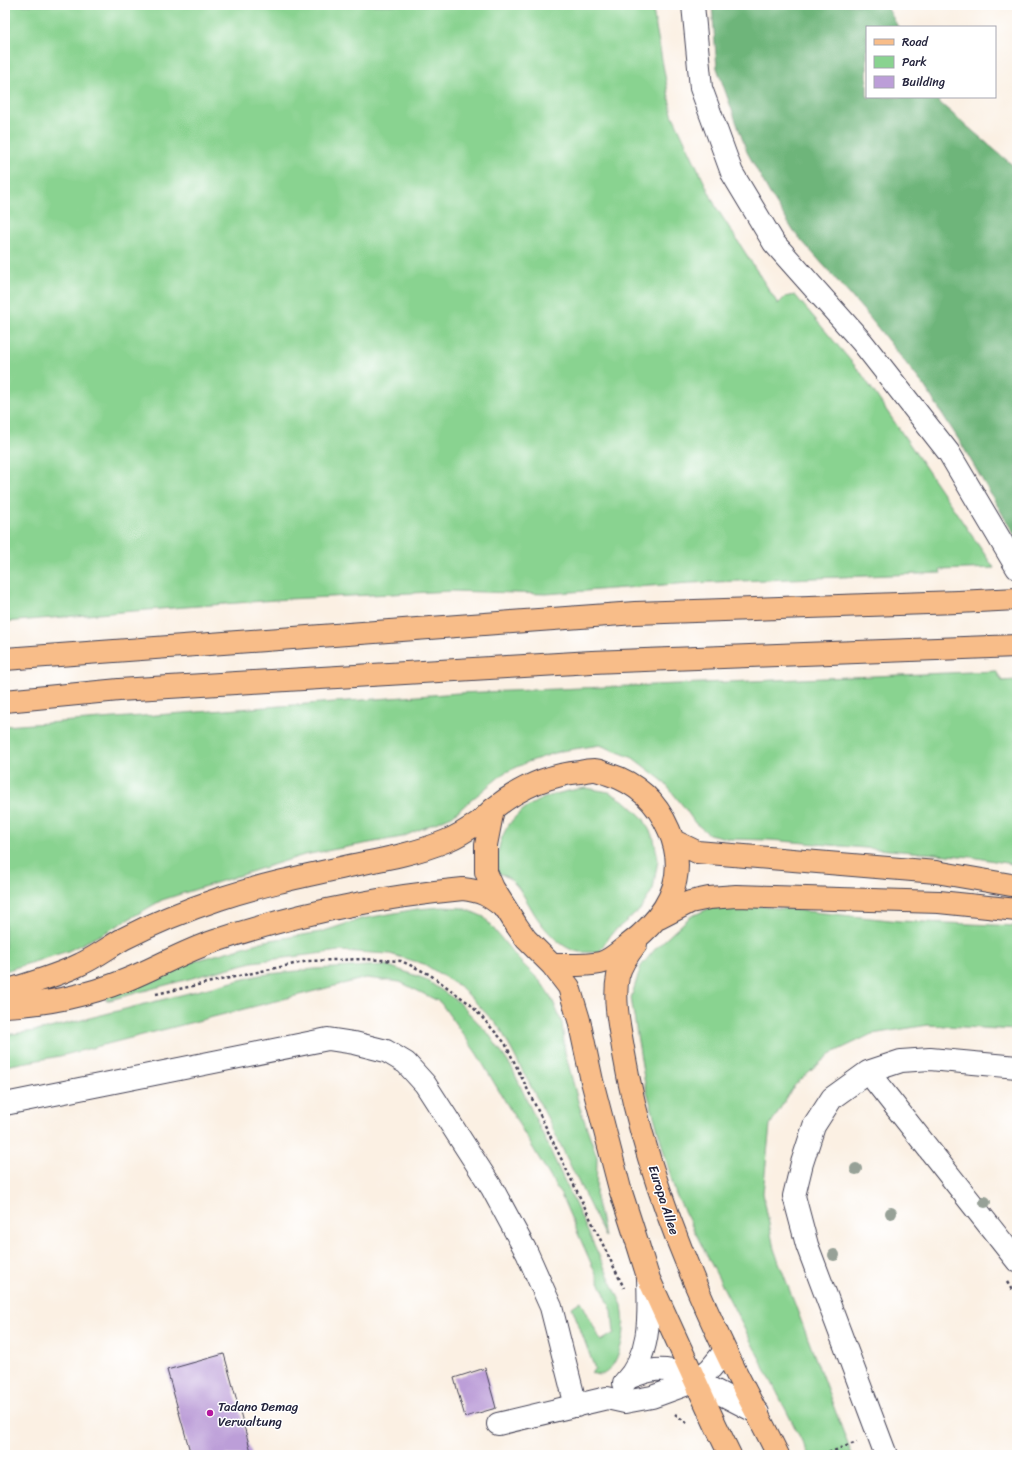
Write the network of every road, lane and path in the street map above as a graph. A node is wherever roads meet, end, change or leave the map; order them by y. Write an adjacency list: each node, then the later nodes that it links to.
1 (693, 5): 2 (street)
2 (1017, 568)
3 (1017, 599): 5 (main road)
4 (1017, 646): 6 (main road)
5 (5, 659)
6 (5, 701)
7 (494, 809): 8 (main road); 11 (main road); 15 (main road)
8 (674, 841): 9 (main road); 12 (main road)
9 (1017, 886)
10 (1017, 910): 12 (main road)
11 (508, 911): 14 (main road); 16 (main road)
12 (659, 918): 13 (main road)
13 (644, 934): 14 (main road); 22 (main road, Europa Allee)
14 (552, 964): 21 (main road)
15 (5, 992)
16 (5, 1006)
17 (1017, 1067): 18 (street)
18 (868, 1072): 20 (street); 35 (street)
19 (5, 1104): 26 (street)
20 (1017, 1261)
21 (648, 1277): 23 (street); 24 (main road)
22 (725, 1351): 24 (street); 28 (main road, Europa Allee)
23 (628, 1378): 24 (street); 25 (street)
24 (696, 1381): 25 (street); 28 (street); 32 (main road)
25 (607, 1398): 26 (street)
26 (576, 1406): 29 (street)
27 (671, 1413): 30 (path)
28 (758, 1413): 33 (main road, Europa Allee)
29 (498, 1424)
30 (689, 1425)
31 (839, 1449): 34 (path)
32 (730, 1455)
33 (778, 1455)
34 (823, 1455)
35 (886, 1455)

